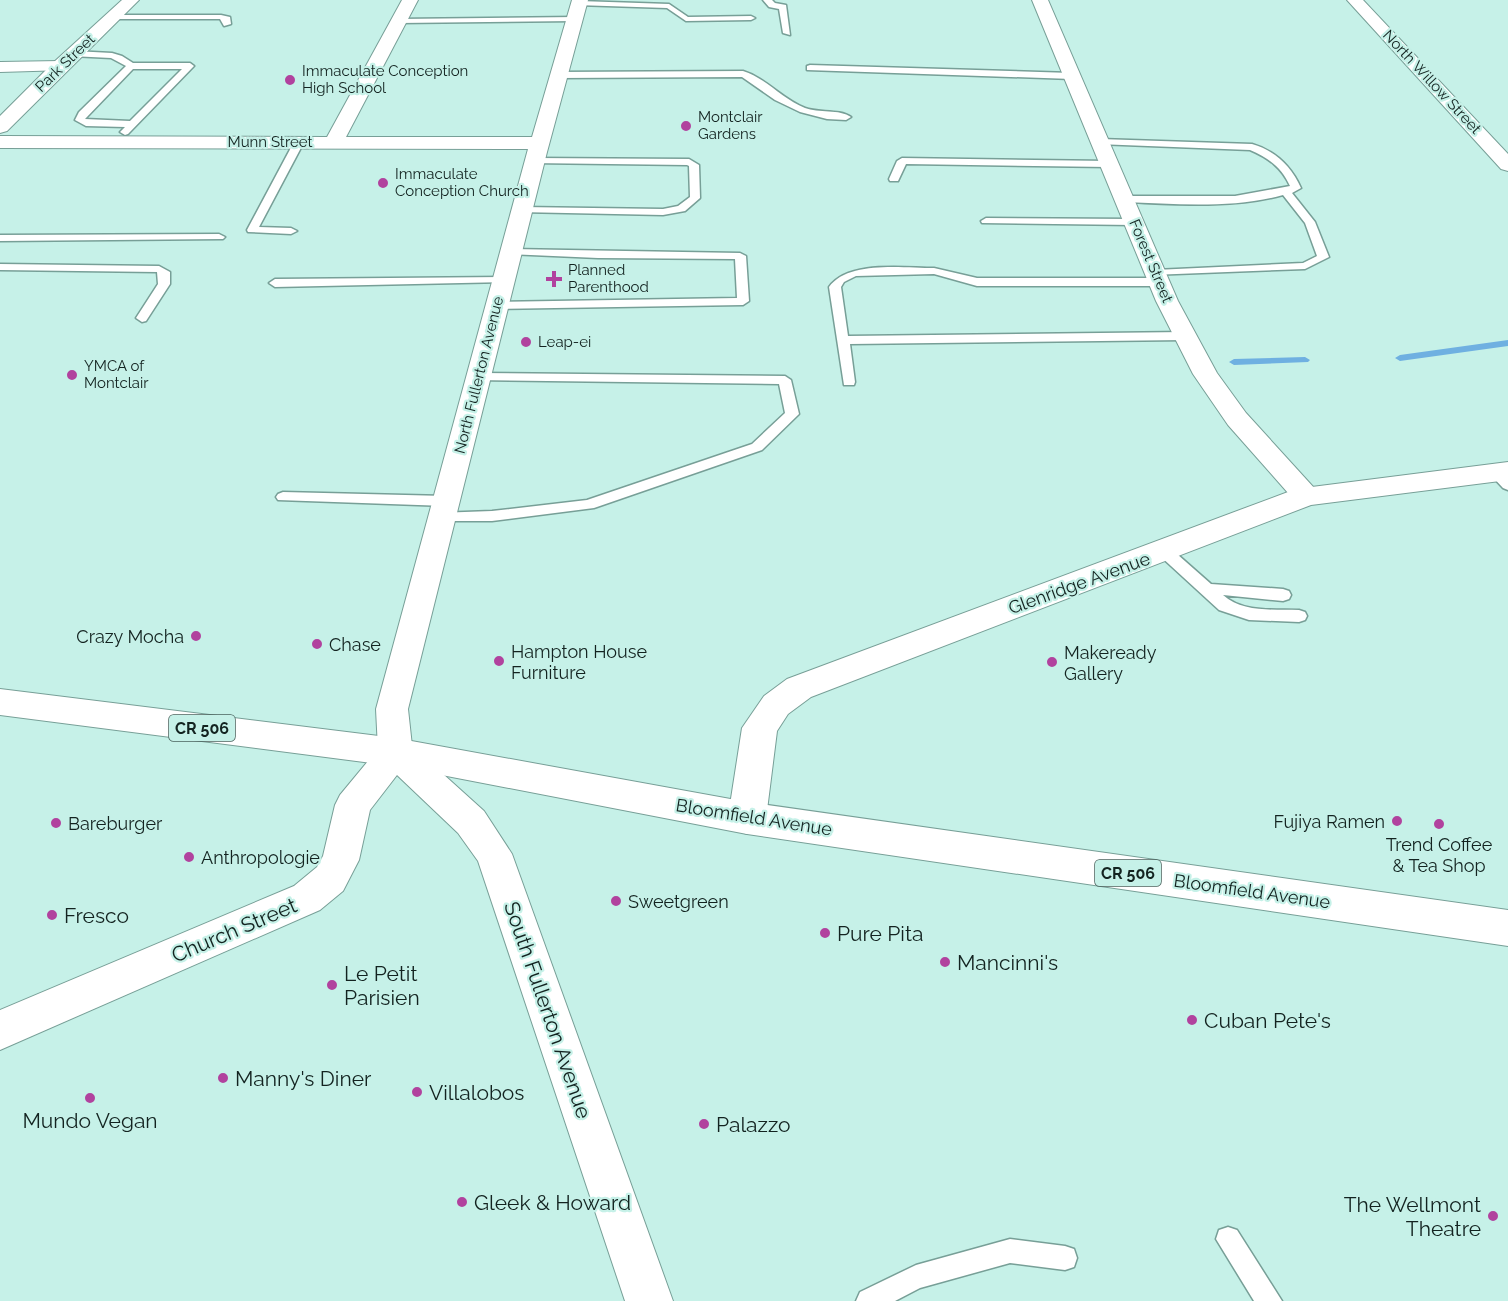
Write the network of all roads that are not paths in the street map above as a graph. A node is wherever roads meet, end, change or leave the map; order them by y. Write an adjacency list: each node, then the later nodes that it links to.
1 (131, 0): 7 (street, Park Street)
2 (410, 0): 9 (street)
3 (767, 0): 11 (lane)
4 (1040, 0): 18 (street, Forest Street)
5 (1355, 0): 29 (street, North Willow Street)
6 (578, 7): 8 (lane); 9 (lane); 17 (street, North Fullerton Avenue)
7 (113, 17): 10 (lane); 12 (street, Park Street)
8 (751, 18)
9 (399, 21): 25 (street)
10 (227, 24)
11 (787, 33)
12 (74, 54): 13 (street, Park Street); 14 (lane)
13 (60, 66): 15 (street); 21 (street, Park Street)
14 (131, 66): 20 (lane); 20 (lane)
15 (0, 67)
16 (810, 68): 18 (lane)
17 (558, 75): 19 (lane); 27 (street, North Fullerton Avenue)
18 (1072, 76): 26 (street, Forest Street)
19 (846, 117)
20 (133, 124): 23 (lane)
21 (0, 127)
22 (0, 142): 23 (street, Munn Street)
23 (112, 142): 24 (street, Munn Street)
24 (299, 142): 25 (street, Munn Street); 36 (lane)
25 (334, 142): 27 (street, Munn Street)
26 (1100, 142): 28 (street, Forest Street); 31 (lane)
27 (537, 152): 33 (street, North Fullerton Avenue); 33 (lane)
28 (1109, 164): 30 (lane); 32 (street, Forest Street)
29 (1508, 165)
30 (894, 178)
31 (1286, 192): 32 (lane); 41 (lane)
32 (1124, 200): 35 (street, Forest Street)
33 (522, 210): 39 (street, North Fullerton Avenue)
34 (986, 220): 35 (lane)
35 (1133, 222): 41 (street, Forest Street)
36 (291, 231)
37 (219, 237): 38 (lane)
38 (0, 238)
39 (511, 252): 42 (street, North Fullerton Avenue); 44 (lane)
40 (0, 267): 45 (lane)
41 (1157, 278): 46 (street, Forest Street); 47 (lane)
42 (504, 280): 43 (lane); 44 (street, North Fullerton Avenue)
43 (275, 283)
44 (497, 306): 48 (street, North Fullerton Avenue)
45 (142, 318)
46 (1185, 336): 47 (lane); 51 (street, Forest Street)
47 (842, 340): 49 (lane)
48 (479, 377): 53 (street, North Fullerton Avenue); 53 (lane)
49 (849, 381)
50 (1504, 476): 51 (street, Glenridge Avenue)
51 (1306, 496): 54 (street, Glenridge Avenue)
52 (283, 498): 53 (lane)
53 (444, 509): 59 (street, North Fullerton Avenue)
54 (1164, 551): 55 (lane); 60 (street, Glenridge Avenue)
55 (1209, 590): 56 (lane); 57 (lane)
56 (1283, 595)
57 (1299, 616)
58 (0, 702): 59 (street, Bloomfield Avenue / CR 506)
59 (395, 752): 60 (street, Bloomfield Avenue / CR 506); 62 (street, Church Street); 65 (street, South Fullerton Avenue)
60 (747, 818): 61 (street, Bloomfield Avenue / CR 506)
61 (1508, 928)
62 (0, 1030)
63 (1228, 1239): 67 (lane)
64 (1065, 1258): 66 (lane)
65 (649, 1301)
66 (869, 1301)
67 (1269, 1301)

